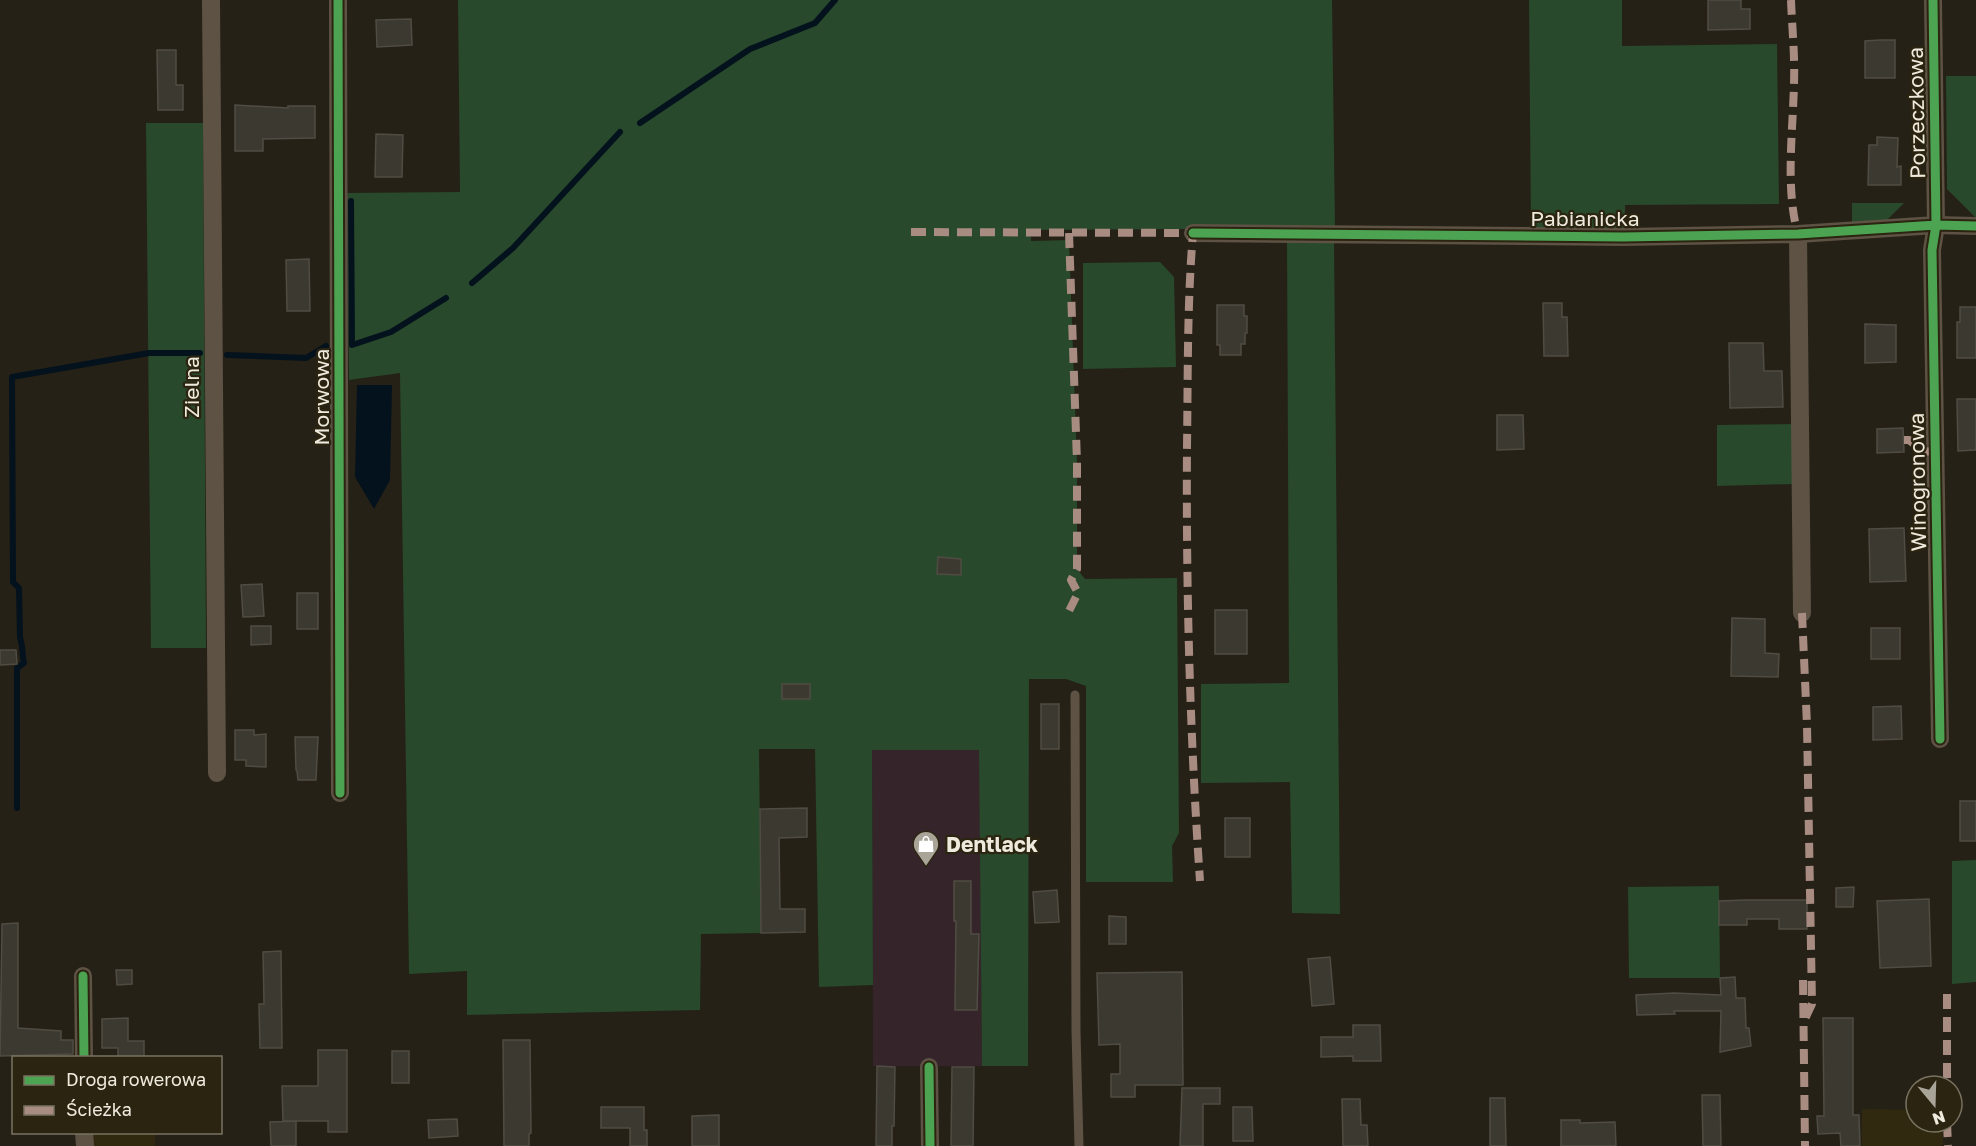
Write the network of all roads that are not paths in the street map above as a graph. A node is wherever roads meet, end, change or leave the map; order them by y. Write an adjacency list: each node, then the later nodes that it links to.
1 (211, 0): 11 (street, Zielna)
2 (338, 0): 12 (street, Morwowa)
3 (1933, 0): 4 (street, Porzeczkowa)
4 (1936, 225): 5 (street, Pabianicka); 7 (street, Pabianicka); 10 (street, Winogronowa)
5 (1976, 226)
6 (1193, 233): 7 (street, Pabianicka)
7 (1798, 234): 8 (street)
8 (1802, 613)
9 (1076, 695): 17 (lane)
10 (1940, 739)
11 (217, 773)
12 (340, 793)
13 (83, 976): 14 (street)
14 (84, 1056)
15 (929, 1067): 16 (street)
16 (930, 1146)
17 (1079, 1146)

